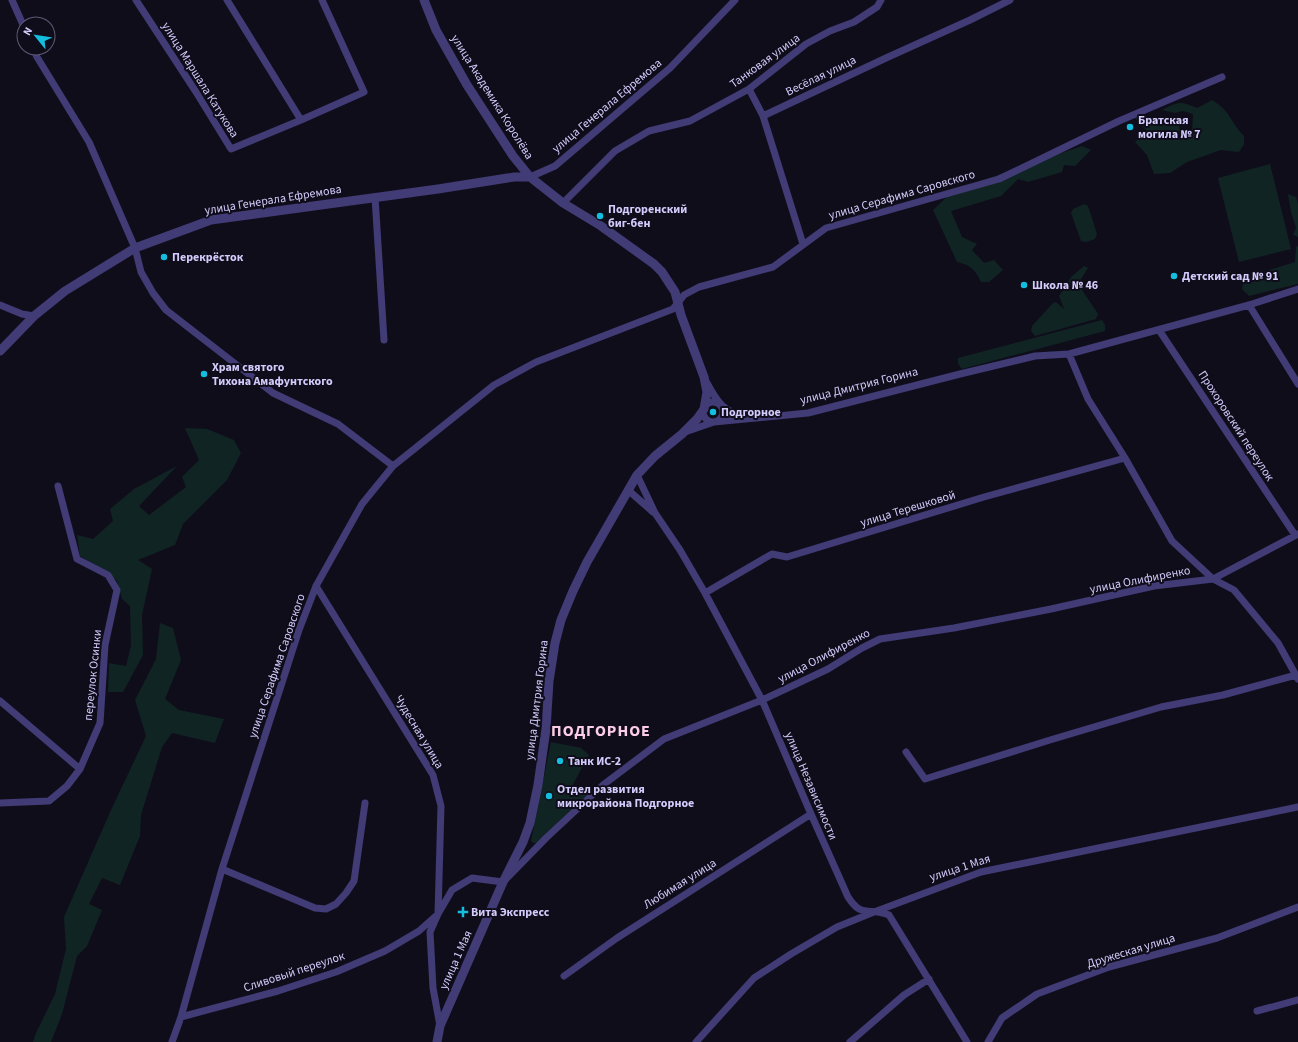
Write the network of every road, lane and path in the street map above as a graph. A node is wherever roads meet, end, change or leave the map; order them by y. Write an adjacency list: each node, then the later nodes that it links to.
1 (12, 0): 9 (street)
2 (136, 0): 14 (street, улица Маршала Катукова)
3 (227, 0): 14 (street)
4 (322, 0): 14 (street, улица Маршала Катукова)
5 (424, 0): 15 (street, улица Академика Королёва)
6 (735, 0): 15 (street, улица Генерала Ефремова)
7 (881, 0): 12 (street, Танковая улица)
8 (1010, 0): 13 (street, Весёлая улица)
9 (19, 16)
10 (38, 56): 19 (street)
11 (1222, 77): 18 (street, улица Серафима Саровского)
12 (749, 89): 13 (street); 17 (street, Танковая улица)
13 (763, 116): 18 (street)
14 (301, 120)
15 (530, 177): 16 (street, улица Генерала Ефремова); 17 (street, улица Академика Королёва)
16 (375, 197): 19 (street, улица Генерала Ефремова); 26 (street)
17 (563, 203): 21 (street, улица Академика Королёва)
18 (804, 244): 21 (street, улица Серафима Саровского)
19 (135, 248): 24 (street, улица Генерала Ефремова); 37 (street)
20 (1298, 289): 23 (street, улица Дмитрия Горина)
21 (677, 302): 29 (street, улица Академика Королёва); 37 (street, улица Серафима Саровского)
22 (0, 305): 24 (street)
23 (1249, 305): 25 (street, улица Дмитрия Горина); 30 (street)
24 (34, 316): 27 (street, улица Генерала Ефремова)
25 (1159, 330): 28 (street, улица Дмитрия Горина); 42 (street, Прохоровский переулок)
26 (384, 340)
27 (0, 351)
28 (1069, 354): 33 (street, улица Дмитрия Горина); 36 (street)
29 (704, 377): 31 (street); 32 (street, улица Академика Королёва)
30 (1298, 384)
31 (720, 405): 32 (street); 33 (street); 34 (street)
32 (704, 409): 34 (street); 35 (street)
33 (752, 418): 34 (street, улица Дмитрия Горина)
34 (714, 422): 35 (street, улица Дмитрия Горина)
35 (682, 434): 38 (street, улица Дмитрия Горина)
36 (1125, 458): 43 (street); 45 (street, улица Терешковой)
37 (393, 466): 44 (street, улица Серафима Саровского)
38 (637, 475): 40 (street, улица Дмитрия Горина); 41 (street)
39 (58, 486): 50 (street, переулок Осинки)
40 (628, 490): 41 (street); 55 (street, улица Дмитрия Горина)
41 (655, 513): 45 (street, улица Независимости)
42 (1296, 535): 43 (street, улица Олифиренко)
43 (1213, 579): 46 (street); 48 (street, улица Олифиренко)
44 (316, 586): 56 (street, улица Серафима Саровского); 60 (street, Чудесная улица)
45 (705, 593): 48 (street, улица Независимости)
46 (1297, 677): 49 (street)
47 (0, 700): 50 (street)
48 (762, 700): 54 (street, улица Независимости); 57 (street, улица Олифиренко)
49 (906, 752)
50 (80, 768): 51 (street, переулок Осинки)
51 (0, 803)
52 (365, 803): 56 (street)
53 (1298, 807): 59 (street, улица 1 Мая)
54 (811, 814): 59 (street, улица Независимости); 61 (street, Любимая улица)
55 (530, 823): 57 (street, улица 1 Мая)
56 (222, 869): 65 (street, улица Серафима Саровского)
57 (503, 882): 60 (street, Сливовый переулок); 66 (street, улица 1 Мая)
58 (1298, 907): 72 (street, Дружеская улица)
59 (874, 912): 62 (street, улица Независимости); 69 (street, улица 1 Мая)
60 (438, 914): 65 (street, Сливовый переулок); 66 (street, Чудесная улица)
61 (564, 976)
62 (929, 980): 70 (street); 71 (street, улица Независимости)
63 (1298, 1000): 64 (street)
64 (1257, 1011)
65 (181, 1017): 67 (street, улица Серафима Саровского)
66 (440, 1026): 68 (street, улица 1 Мая)
67 (172, 1042)
68 (437, 1042)
69 (696, 1042)
70 (850, 1042)
71 (967, 1042)
72 (988, 1042)

